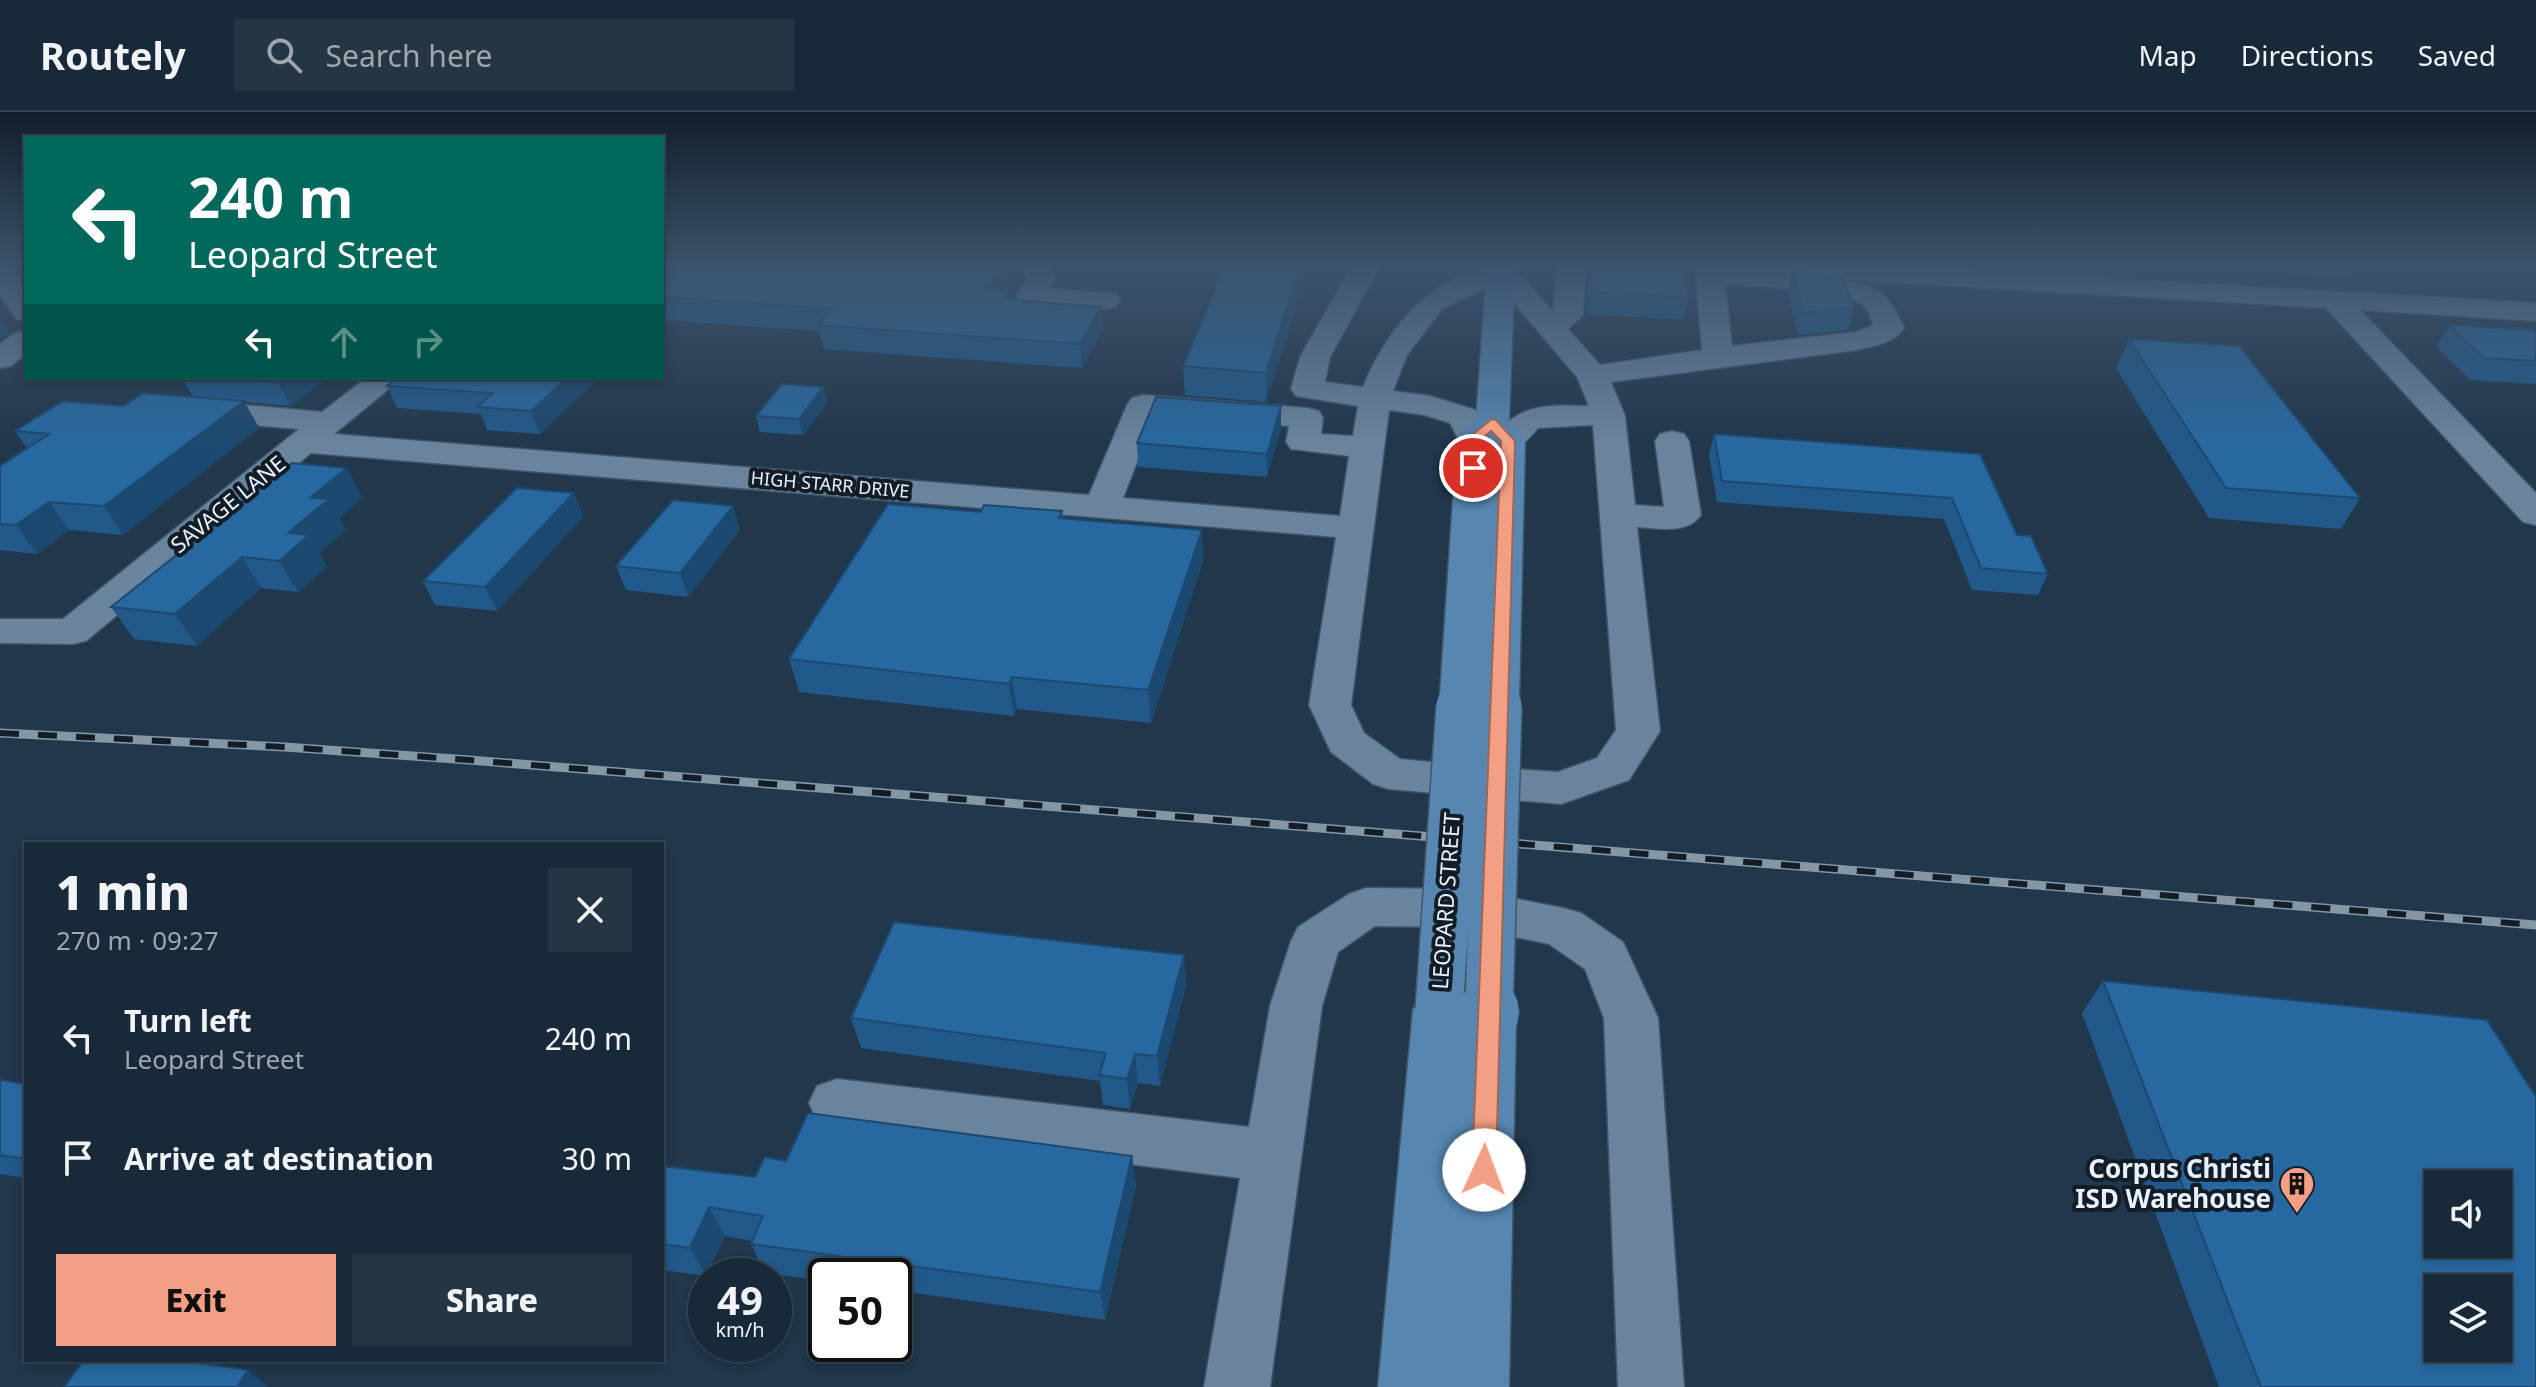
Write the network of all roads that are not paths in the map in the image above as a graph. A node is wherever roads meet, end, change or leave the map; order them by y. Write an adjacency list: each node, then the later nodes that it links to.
1 (1333, 326): 13 (street)
2 (1414, 326): 13 (street)
3 (1498, 326): 17 (main road, LEOPARD STREET)
4 (1715, 326): 9 (street)
5 (1888, 326): 9 (street)
6 (2358, 326): 21 (street)
7 (1551, 327): 11 (street)
8 (24, 341): 10 (street)
9 (1718, 357): 11 (street)
10 (0, 359)
11 (1592, 375): 15 (street)
12 (383, 380): 16 (street, SAVAGE LANE)
13 (1375, 398): 17 (street); 19 (street)
14 (157, 407): 16 (street, HIGH STARR DRIVE)
15 (1609, 416): 17 (street); 22 (street)
16 (316, 432): 20 (street, HIGH STARR DRIVE); 24 (street, SAVAGE LANE)
17 (1491, 434): 25 (main road, LEOPARD STREET, bridge)
18 (1672, 441): 22 (street)
19 (1369, 448): 20 (street); 23 (street)
20 (1102, 507): 23 (street, HIGH STARR DRIVE)
21 (2536, 514)
22 (1618, 515): 23 (street)
23 (1356, 528)
24 (0, 631)
25 (1464, 1012): 29 (main road, LEOPARD STREET); 30 (main road, LEOPARD STREET)
26 (837, 1103): 27 (street)
27 (1272, 1156): 28 (street); 31 (street)
28 (1237, 1387)
29 (1411, 1387)
30 (1476, 1387)
31 (1651, 1387)

